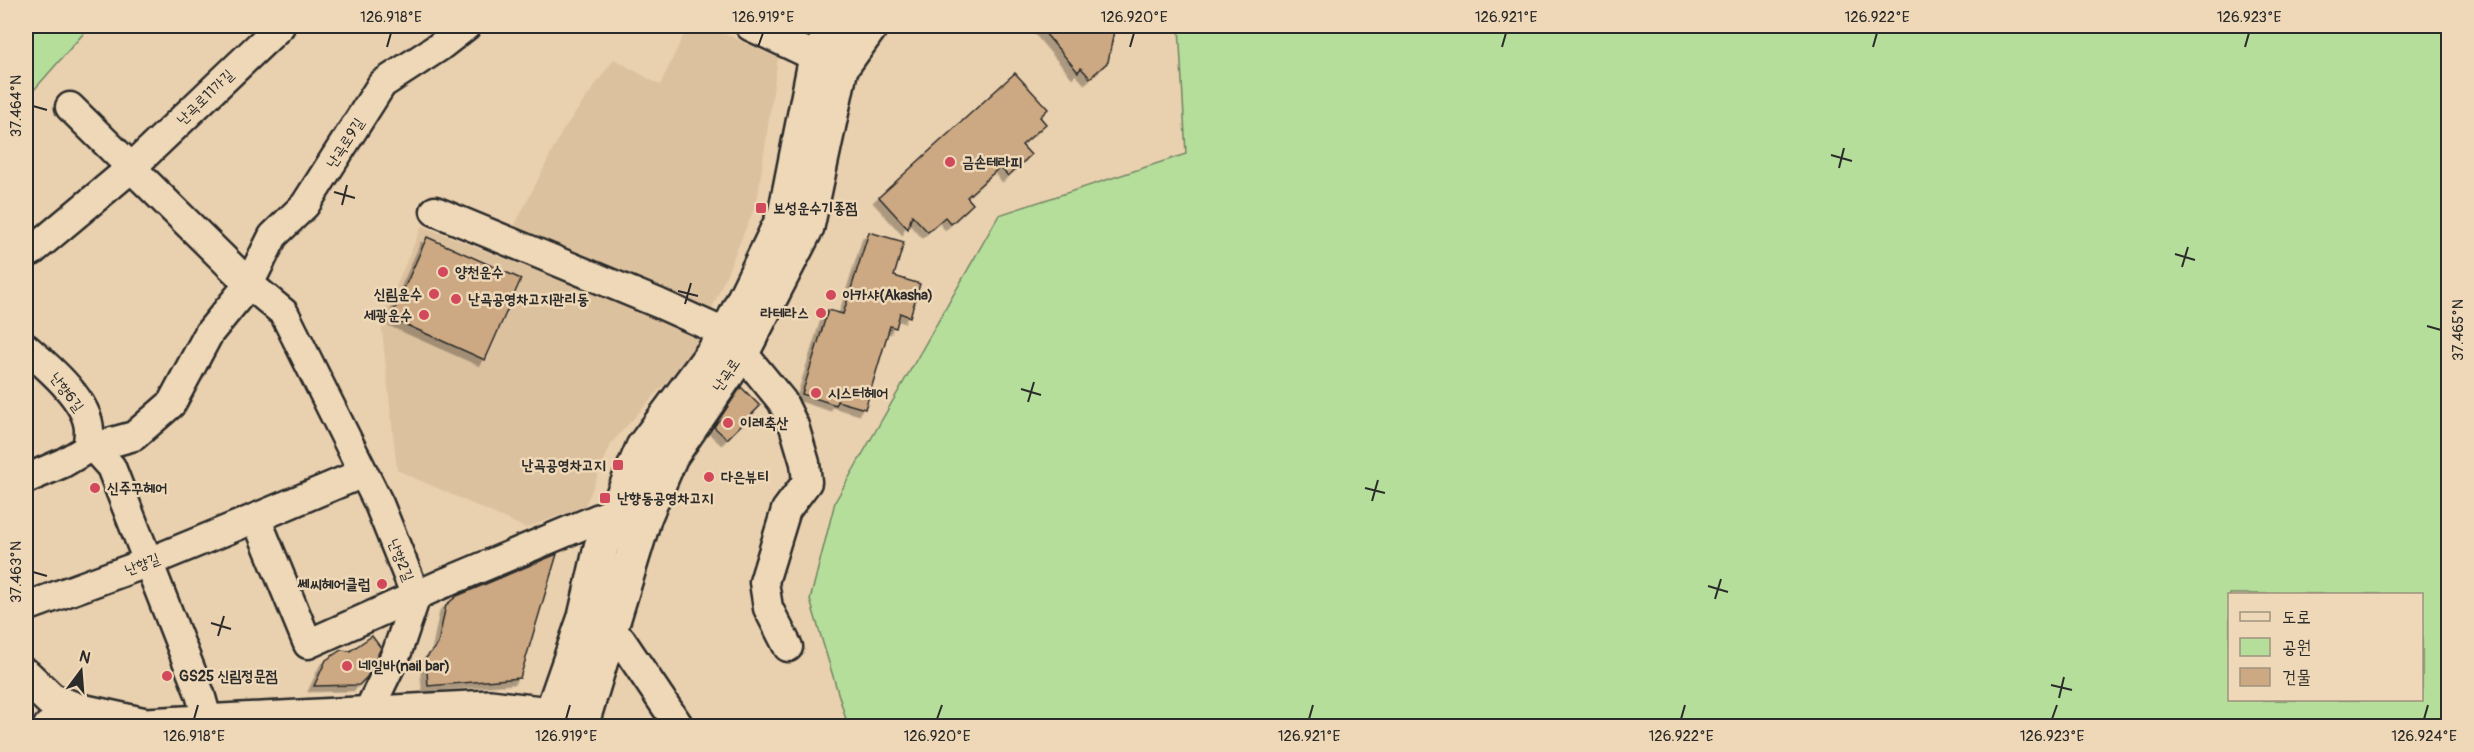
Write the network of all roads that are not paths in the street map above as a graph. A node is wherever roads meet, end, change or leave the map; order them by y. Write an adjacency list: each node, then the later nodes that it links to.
1 (280, 26): 8 (street, 난곡로11가길)
2 (466, 26): 11 (street, 난곡로9길)
3 (750, 26): 6 (street)
4 (838, 26): 6 (main road, 난곡로)
5 (871, 26): 12 (main road, 난곡로)
6 (816, 57): 12 (main road, 난곡로)
7 (70, 107): 8 (street)
8 (130, 168): 10 (street, 난곡로11가길); 11 (street)
9 (435, 211): 12 (street, 난곡로)
10 (32, 251)
11 (249, 284): 14 (street, 난곡로9길); 15 (street, 난향2길)
12 (735, 343): 17 (main road, 난곡로); 22 (main road, 난곡로); 23 (street)
13 (26, 348): 14 (street, 난향6길)
14 (90, 448): 16 (street); 19 (street)
15 (363, 473): 18 (street); 20 (street, 난향2길)
16 (26, 479)
17 (616, 511): 20 (street); 22 (main road, 난곡로)
18 (256, 518): 19 (street, 난향길); 20 (street)
19 (148, 562): 21 (street, 난향길); 28 (street)
20 (416, 596): 26 (street, 난향2길)
21 (26, 607)
22 (598, 625): 27 (main road, 난곡로); 30 (main road, 난곡로); 31 (street)
23 (788, 647)
24 (26, 676): 25 (main road)
25 (77, 710): 28 (main road); 29 (street)
26 (367, 714): 27 (main road); 28 (main road)
27 (549, 720)
28 (208, 722)
29 (48, 726)
30 (581, 726)
31 (680, 726)

